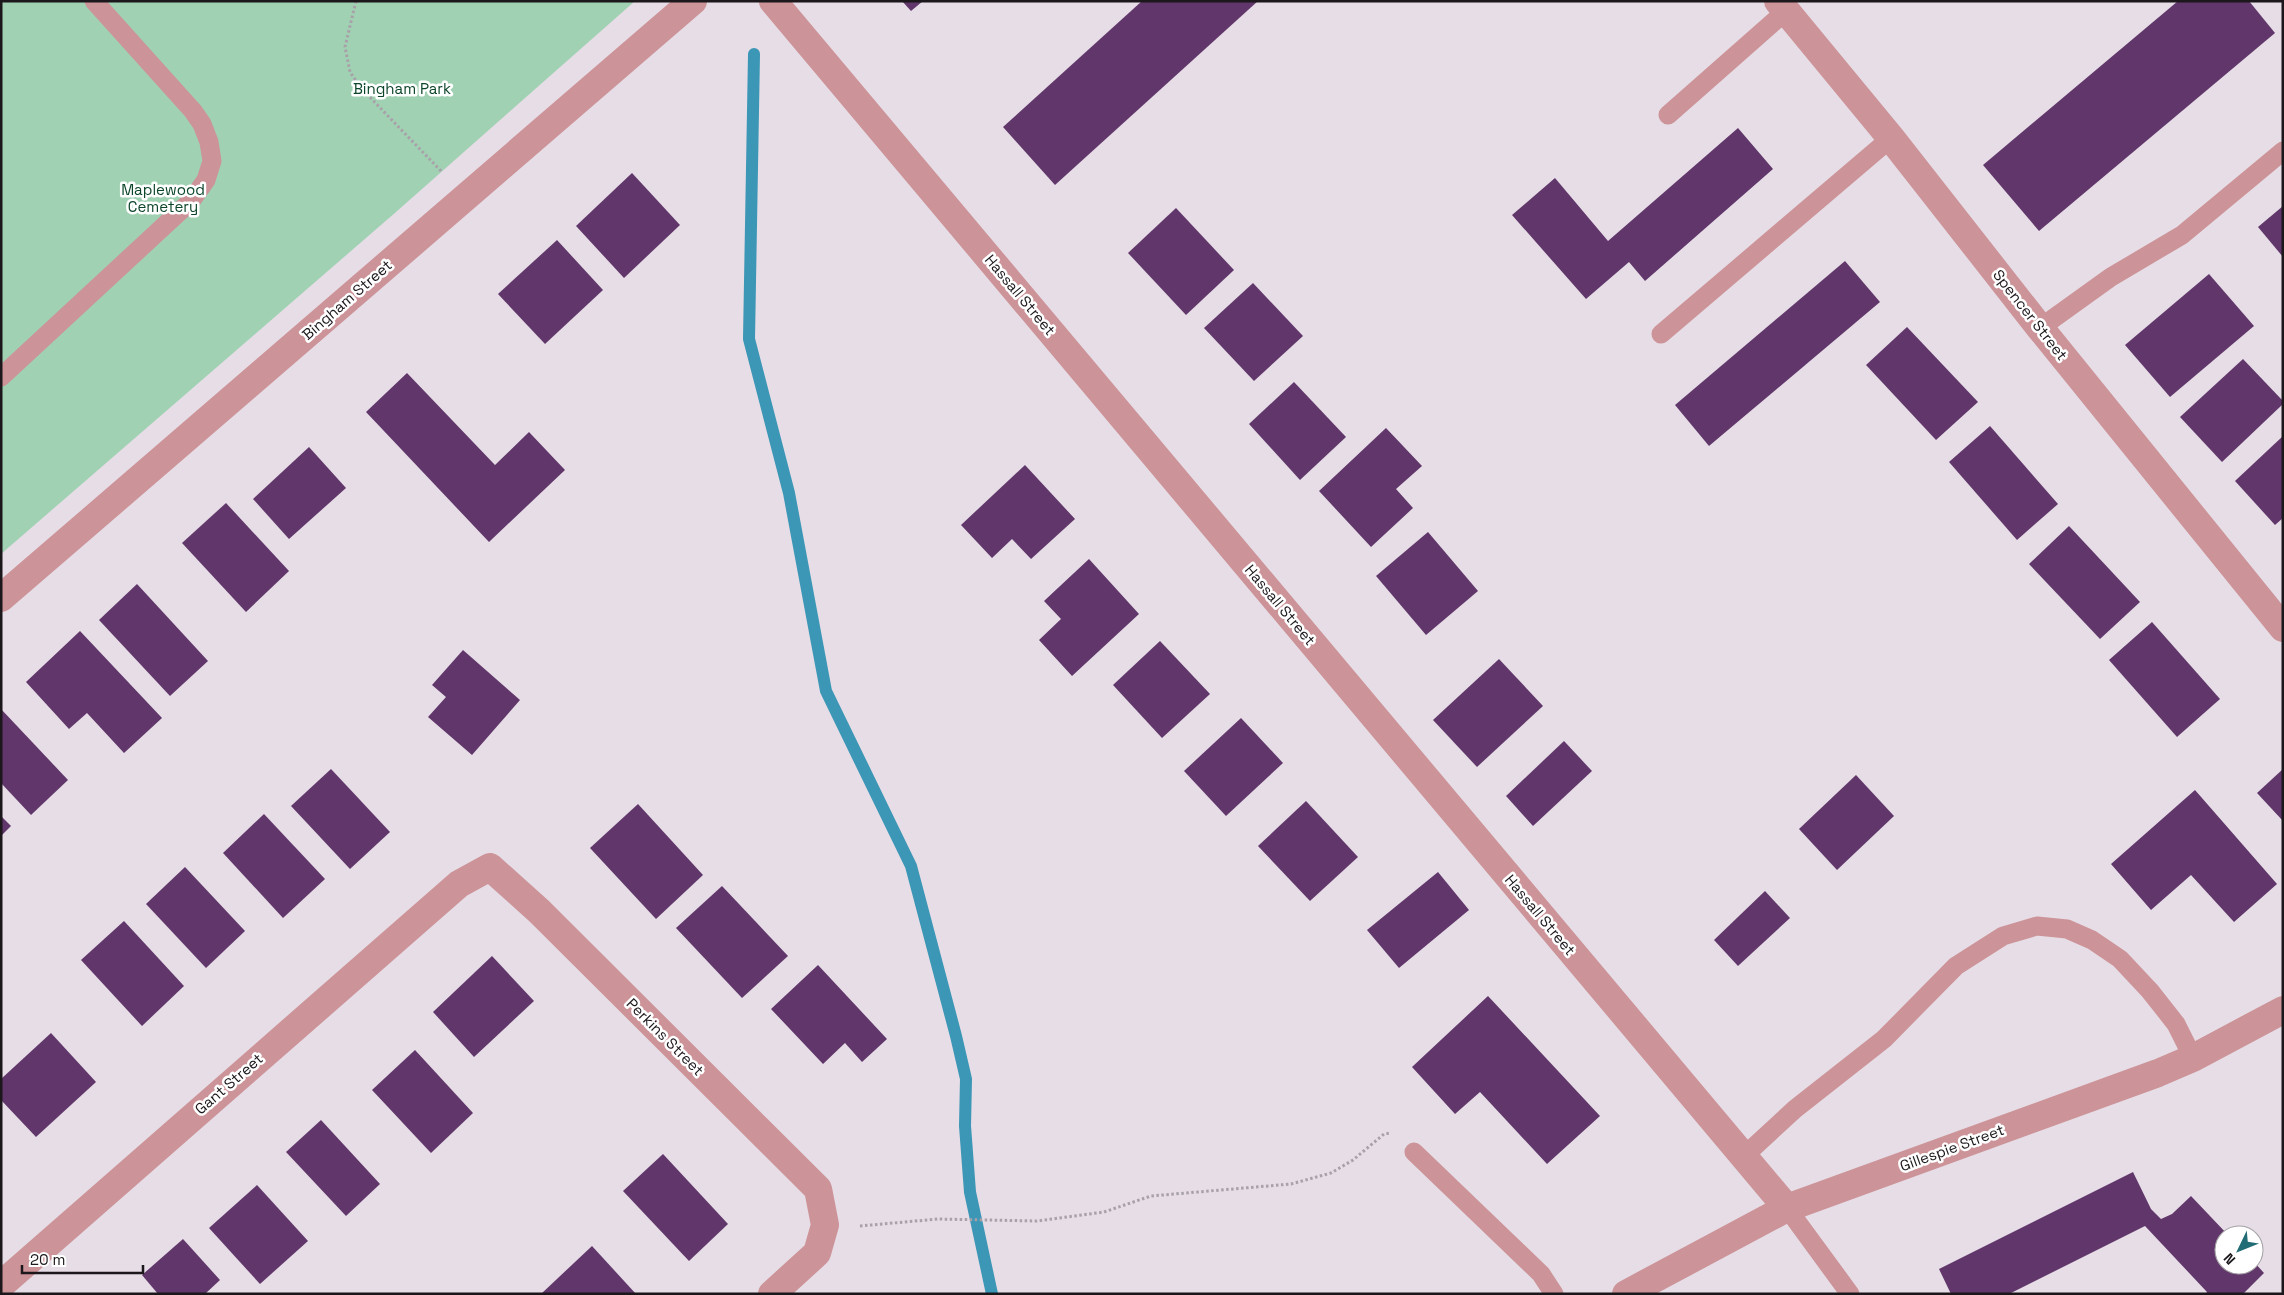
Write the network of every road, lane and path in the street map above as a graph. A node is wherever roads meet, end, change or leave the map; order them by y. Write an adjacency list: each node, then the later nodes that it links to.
1 (94, 1): 12 (lane)
2 (356, 1): 9 (path)
3 (693, 1): 9 (street, Bingham Street)
4 (773, 1): 19 (street, Hassall Street)
5 (1782, 6): 6 (lane); 7 (street, Spencer Street)
6 (1668, 115)
7 (1891, 138): 10 (street, Spencer Street); 11 (lane)
8 (2283, 151): 10 (lane)
9 (466, 197): 13 (street, Bingham Street)
10 (2040, 328): 14 (street, Spencer Street)
11 (1661, 334)
12 (1, 377)
13 (1, 598)
14 (2283, 628)
15 (459, 884): 21 (street, Perkins Street); 22 (street, Gant Street)
16 (2283, 1010): 17 (street, Gillespie Street)
17 (2193, 1058): 19 (lane); 20 (street, Gillespie Street)
18 (1414, 1152): 21 (path); 24 (lane)
19 (1743, 1157): 20 (street, Hassall Street)
20 (1786, 1208): 25 (street, Gillespie Street); 26 (lane)
21 (820, 1242): 23 (street)
22 (1, 1285)
23 (772, 1294)
24 (1554, 1294)
25 (1626, 1294)
26 (1850, 1294)

